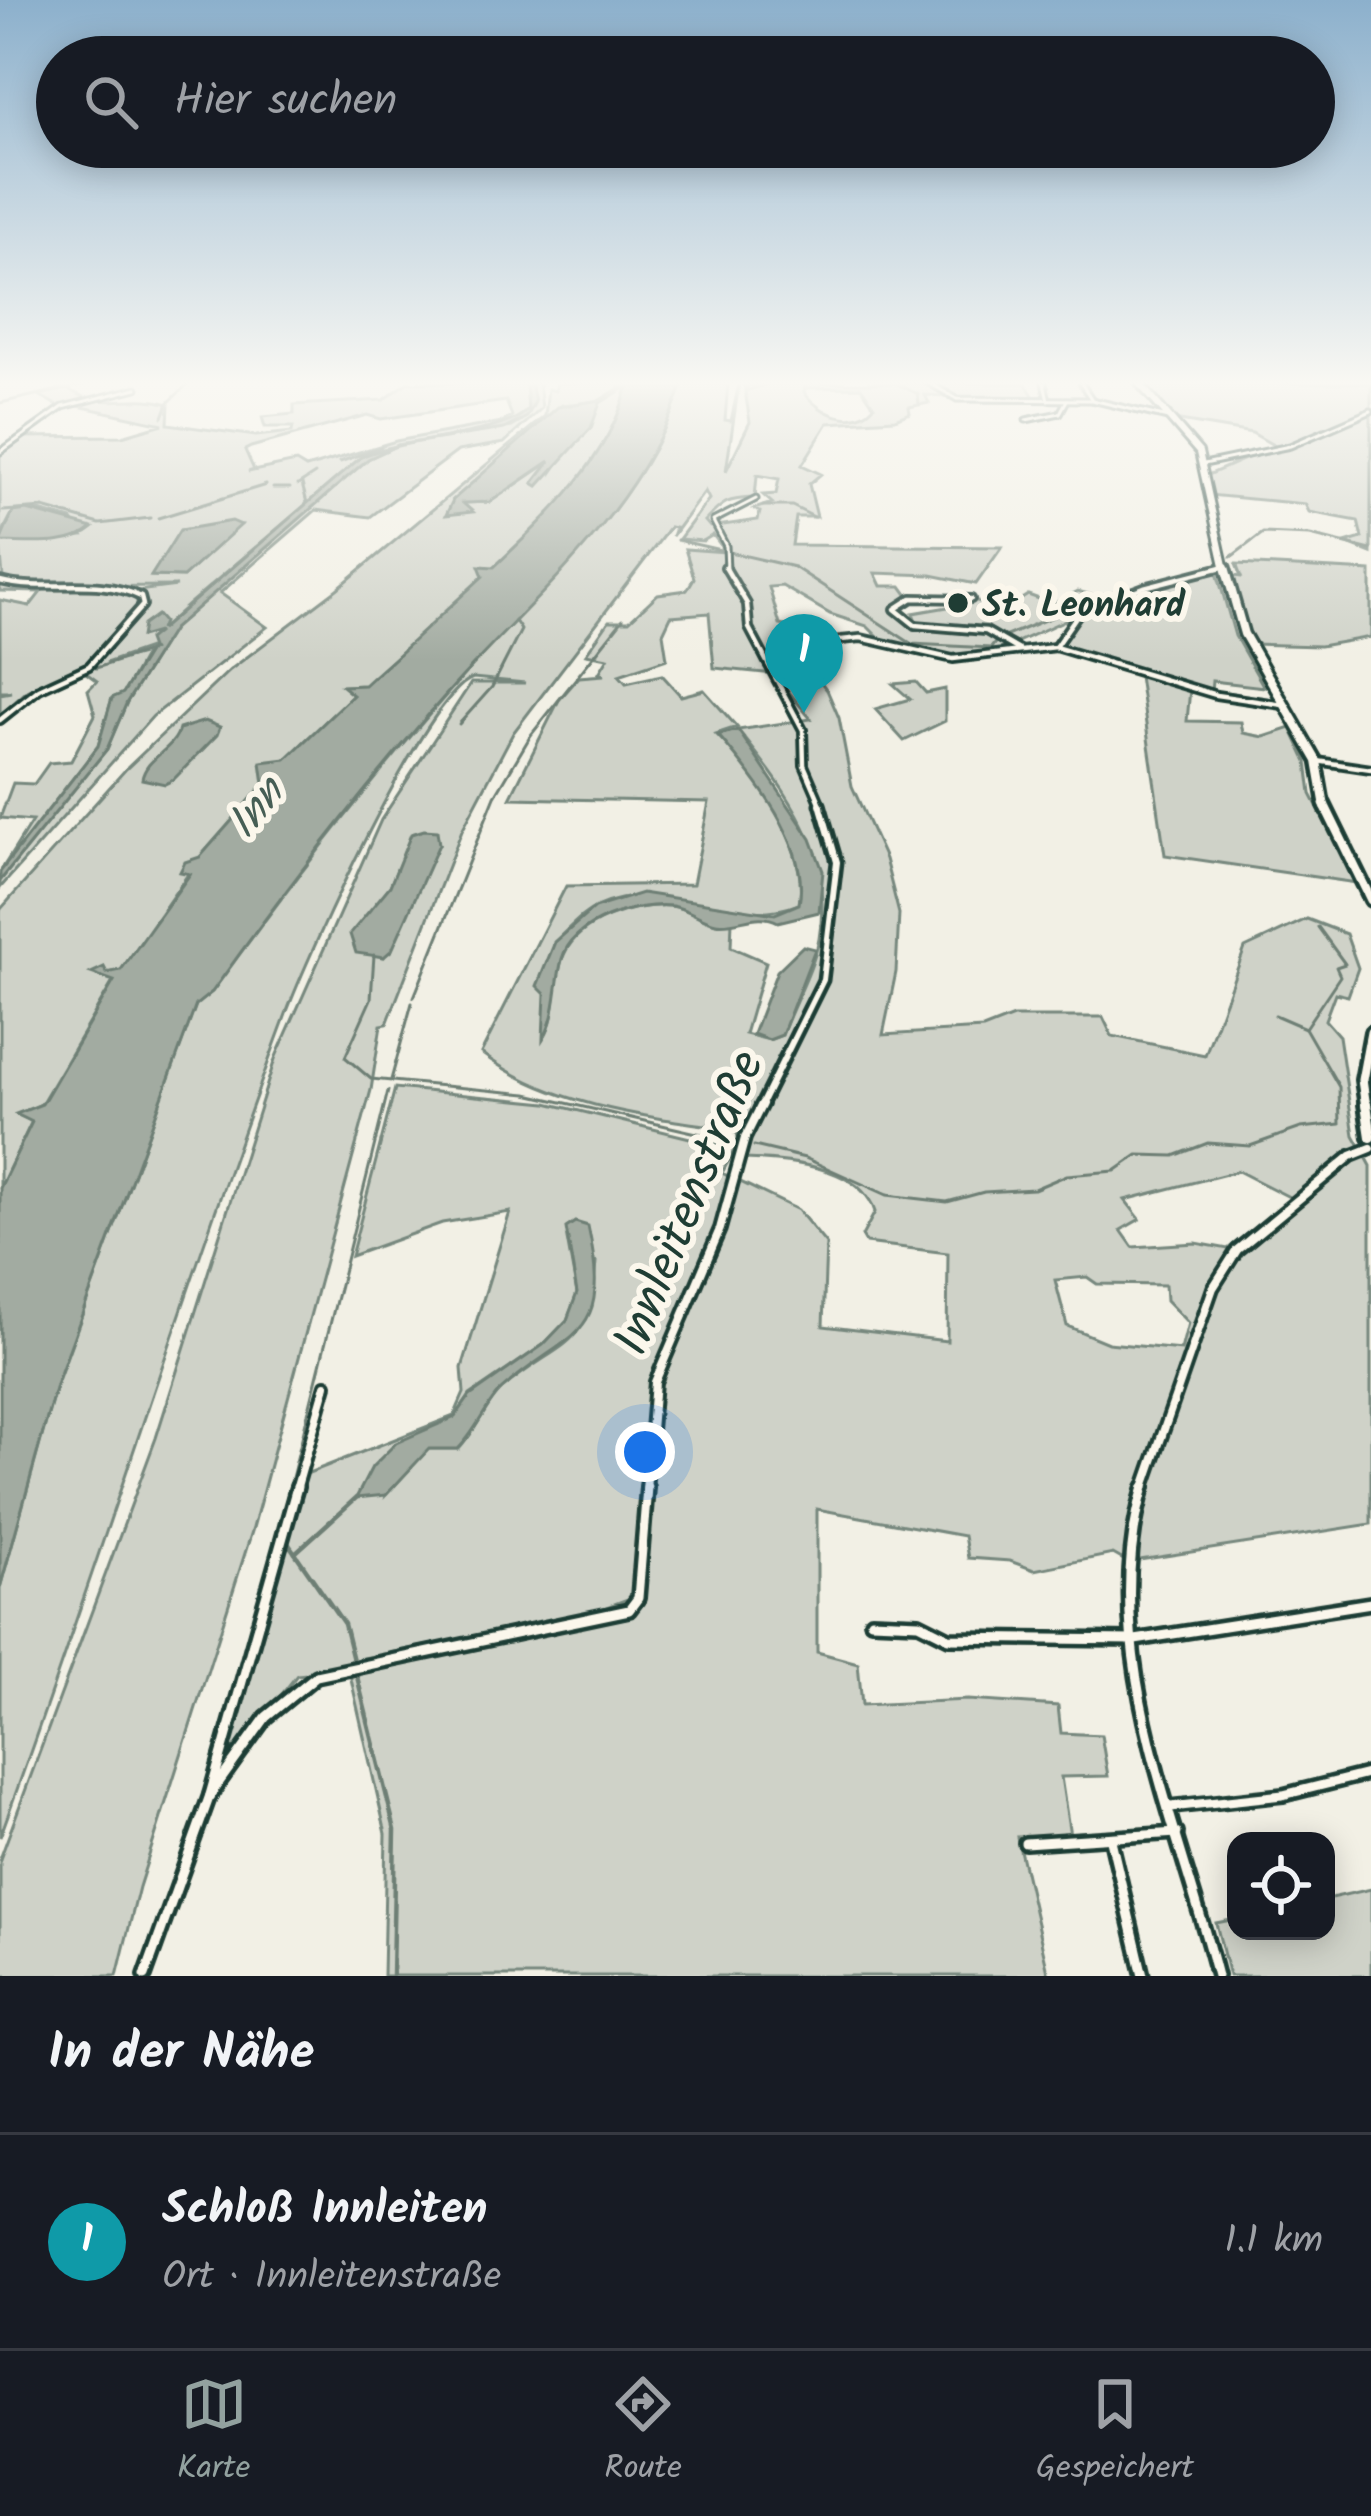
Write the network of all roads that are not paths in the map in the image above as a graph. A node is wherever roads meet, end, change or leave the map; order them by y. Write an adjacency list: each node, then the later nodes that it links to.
1 (1205, 475): 3 (main road)
2 (757, 500): 22 (street, Innleitenstraße)
3 (1224, 567): 7 (street); 9 (main road)
4 (0, 581): 10 (street)
5 (971, 599): 8 (street)
6 (842, 640): 8 (street)
7 (1055, 646): 8 (street); 9 (street)
8 (1018, 650)
9 (1283, 705): 11 (main road)
10 (0, 720)
11 (1317, 761): 12 (street); 13 (main road)
12 (1371, 770)
13 (1371, 901)
14 (1371, 1033): 15 (main road)
15 (1371, 1137)
16 (1371, 1148): 20 (street)
17 (326, 1385): 22 (street)
18 (1371, 1603): 20 (street)
19 (872, 1621): 20 (street)
20 (1135, 1640): 23 (street)
21 (1371, 1773): 23 (street)
22 (210, 1796): 27 (street)
23 (1171, 1807): 24 (street)
24 (1178, 1833): 25 (street); 29 (street)
25 (1111, 1840): 26 (street); 28 (street)
26 (1025, 1843)
27 (145, 1976)
28 (1143, 1976)
29 (1217, 1976)

